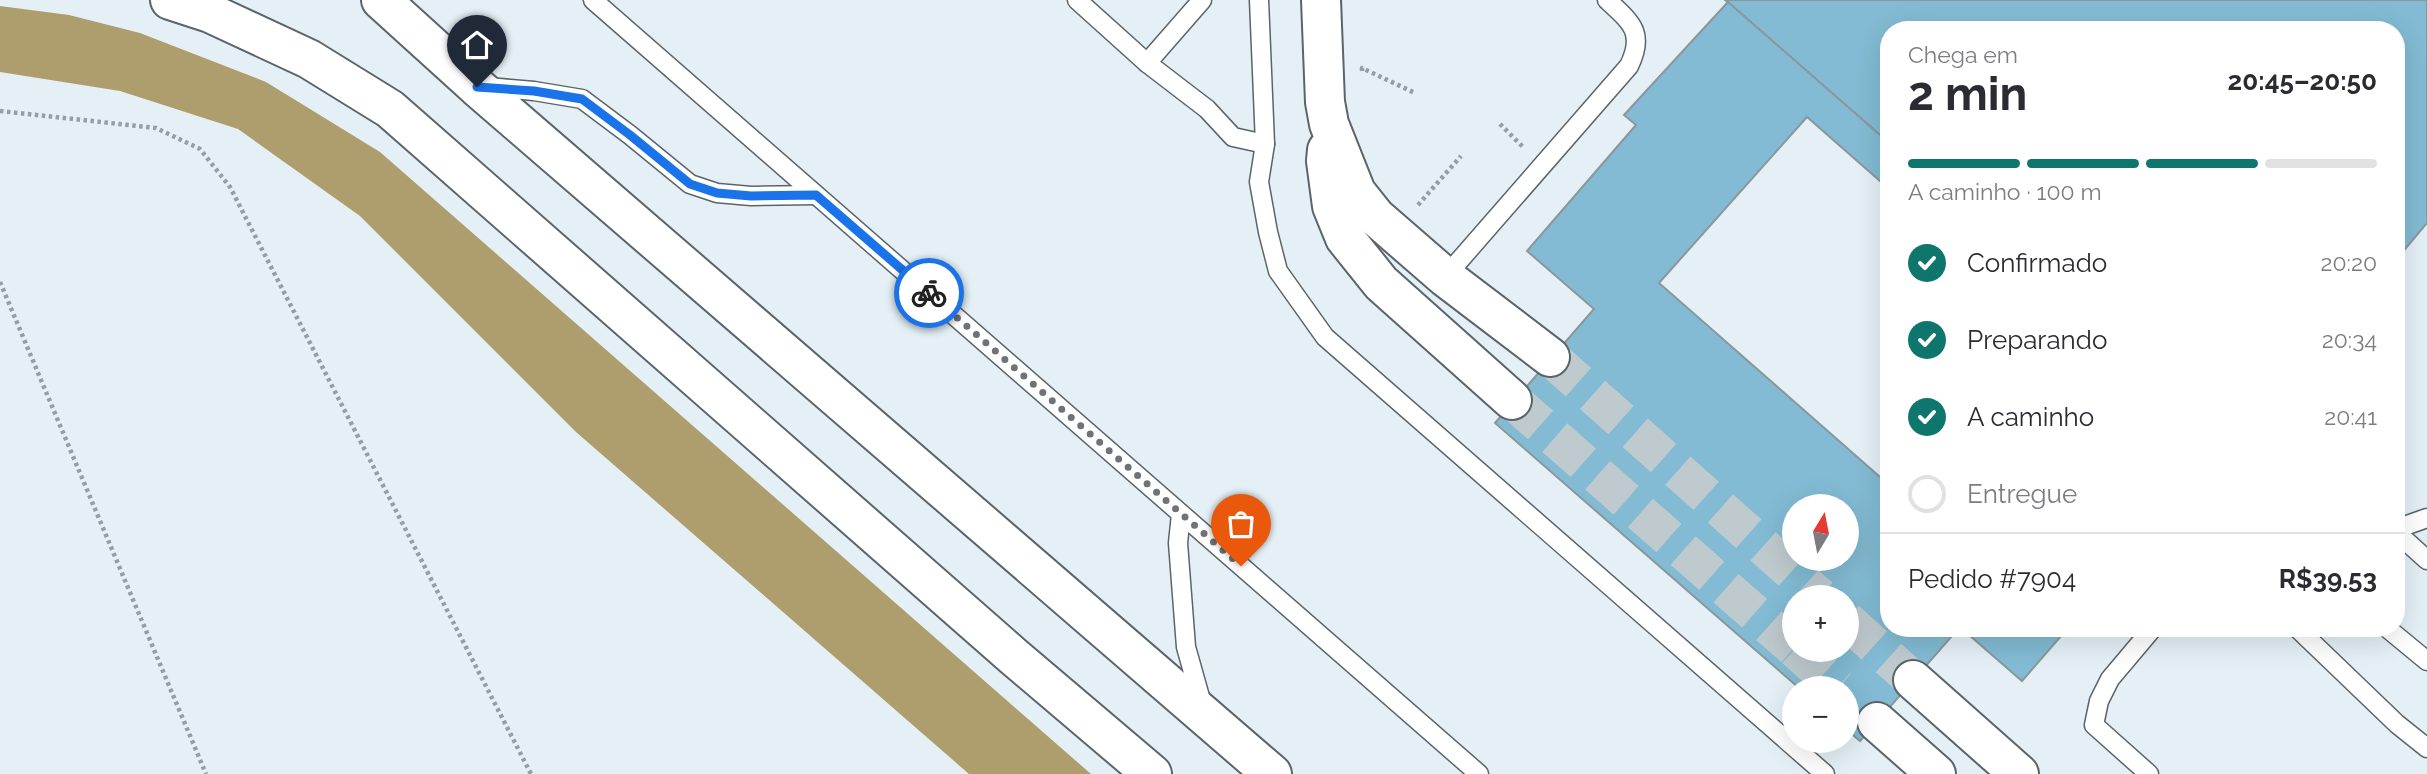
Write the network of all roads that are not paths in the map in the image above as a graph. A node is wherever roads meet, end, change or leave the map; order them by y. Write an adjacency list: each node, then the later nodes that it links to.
1 (170, 0): 30 (main road)
2 (381, 0): 10 (main road)
3 (593, 0): 13 (lane)
4 (1077, 0): 9 (lane)
5 (1202, 0): 9 (lane)
6 (1259, 0): 12 (lane)
7 (1321, 0): 11 (main road)
8 (1610, 1): 14 (lane)
9 (1147, 63): 12 (lane)
10 (477, 87): 13 (lane); 27 (main road)
11 (1329, 124): 14 (main road); 16 (main road)
12 (1265, 144): 33 (lane)
13 (816, 195): 17 (lane)
14 (1445, 276): 15 (main road)
15 (1550, 356)
16 (1512, 400)
17 (1181, 514): 27 (lane); 32 (lane)
18 (2427, 518): 19 (lane)
19 (2405, 527)
20 (2405, 539): 21 (lane)
21 (2427, 560)
22 (2145, 637): 36 (lane)
23 (2306, 637): 29 (lane)
24 (2399, 637): 25 (lane)
25 (2426, 658)
26 (1913, 680): 35 (main road)
27 (1206, 717): 31 (main road)
28 (1877, 722): 34 (main road)
29 (2427, 748)
30 (1152, 774)
31 (1272, 774)
32 (1479, 774)
33 (1825, 774)
34 (1936, 774)
35 (2019, 774)
36 (2150, 774)

